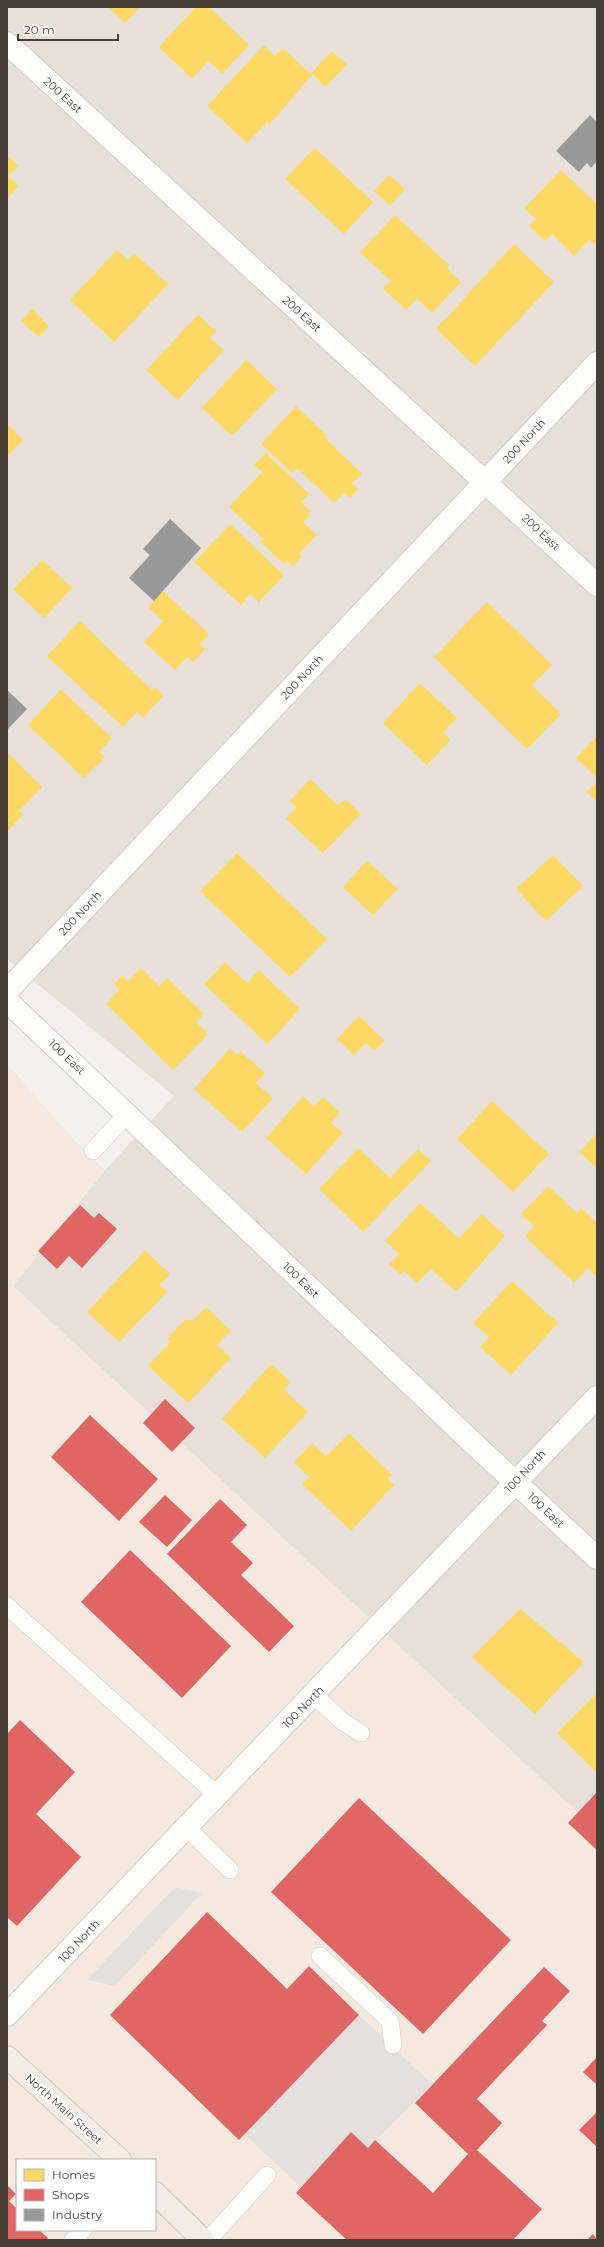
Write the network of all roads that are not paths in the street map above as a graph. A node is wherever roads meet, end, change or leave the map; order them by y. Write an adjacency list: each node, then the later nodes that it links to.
1 (7, 43): 3 (street, 200 East)
2 (597, 363): 3 (street, 200 North)
3 (486, 482): 4 (street, 200 East); 5 (street, 200 North)
4 (597, 585)
5 (7, 991)
6 (7, 1001): 7 (street, 100 East)
7 (127, 1114): 8 (lane); 10 (street, 100 East)
8 (93, 1151)
9 (597, 1397): 10 (street, 100 North)
10 (515, 1482): 11 (street, 100 East); 13 (street, 100 North)
11 (597, 1558)
12 (7, 1606): 15 (lane)
13 (314, 1695): 14 (lane); 15 (street, 100 North)
14 (361, 1733)
15 (218, 1796): 16 (street, 100 North)
16 (187, 1828): 17 (lane); 19 (street, 100 North)
17 (230, 1870)
18 (320, 1956): 20 (lane)
19 (7, 2015)
20 (393, 2045)
21 (7, 2057): 22 (main road, North Main Street)
22 (119, 2159)
23 (267, 2175): 28 (lane)
24 (156, 2194): 27 (main road)
25 (82, 2231): 26 (lane)
26 (73, 2240)
27 (203, 2240)
28 (208, 2240)

